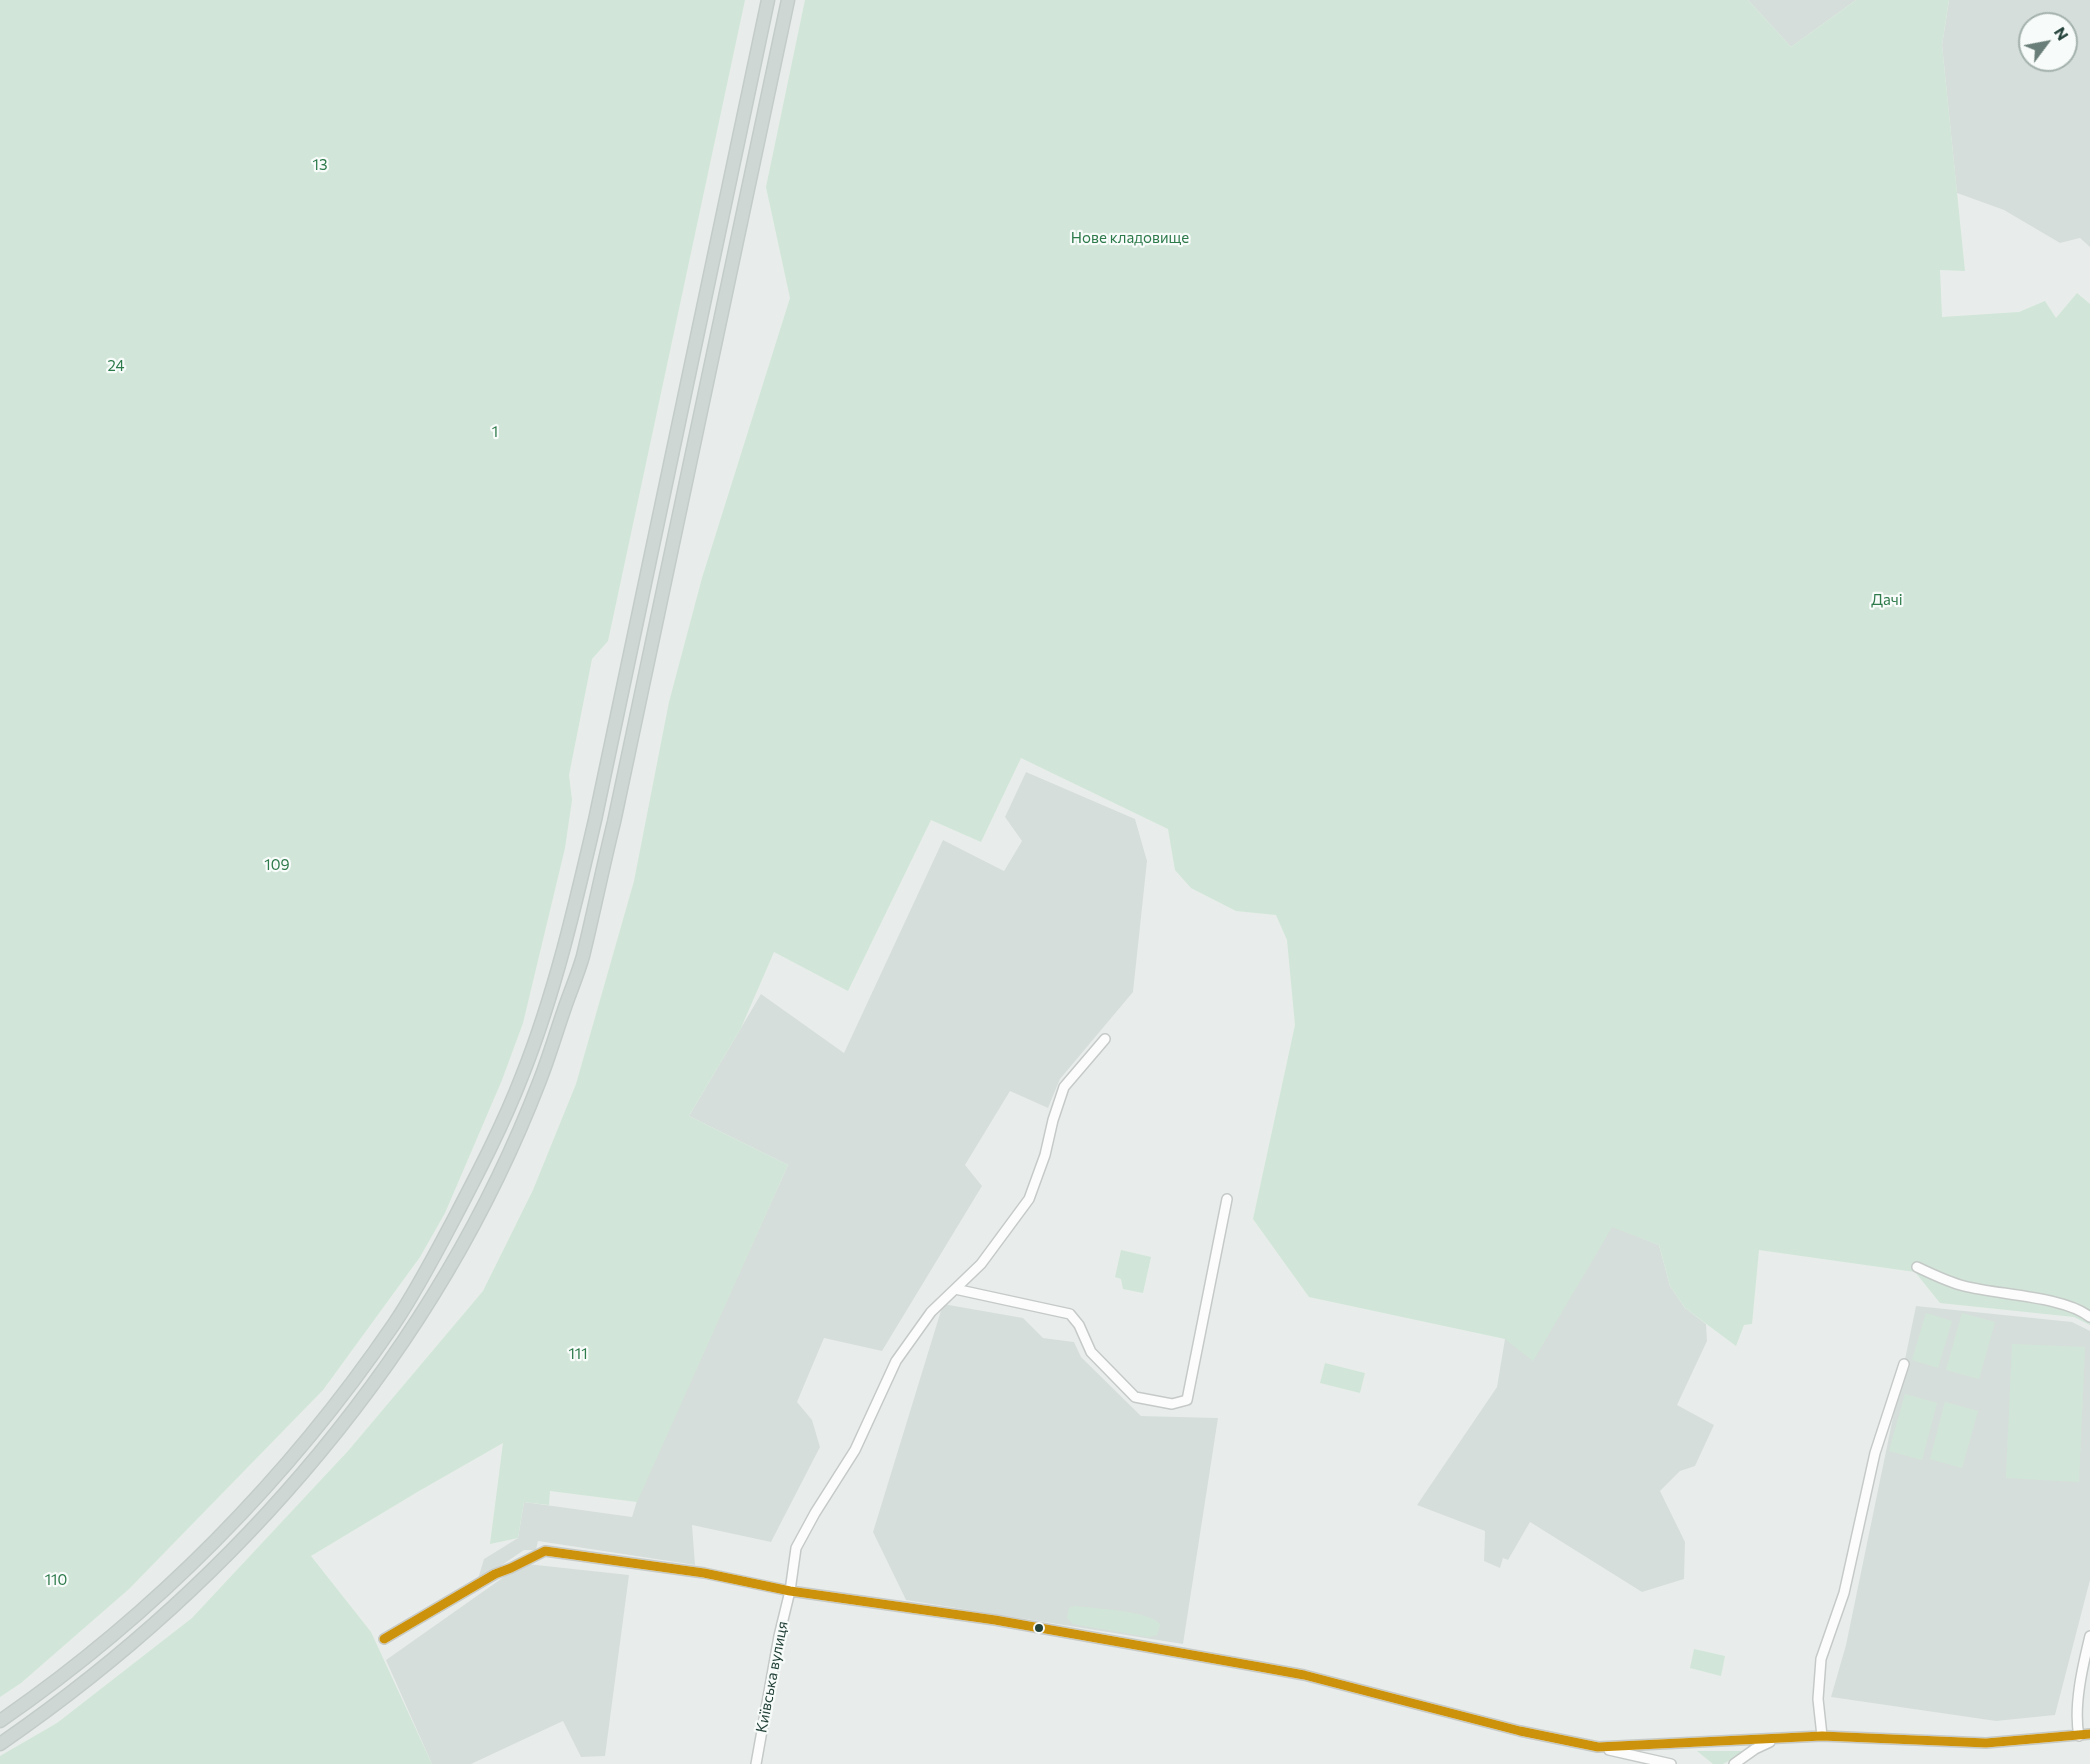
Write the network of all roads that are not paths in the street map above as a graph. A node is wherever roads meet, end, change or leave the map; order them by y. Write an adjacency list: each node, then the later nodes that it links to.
1 (768, 0): 12 (main road)
2 (788, 0): 17 (main road)
3 (1104, 1039): 6 (street, Київська вулиця)
4 (1227, 1199): 6 (street)
5 (1917, 1267): 7 (street)
6 (955, 1289): 9 (street, Київська вулиця)
7 (2090, 1317)
8 (1904, 1364): 14 (street)
9 (790, 1591): 11 (street); 18 (street); 19 (street, Київська вулиця)
10 (2090, 1636): 15 (street)
11 (384, 1639)
12 (0, 1721)
13 (2090, 1734): 15 (street)
14 (1822, 1736): 15 (street); 16 (street)
15 (2079, 1736)
16 (1777, 1739): 18 (street); 21 (street)
17 (0, 1744)
18 (1598, 1747): 20 (street)
19 (756, 1764)
20 (1671, 1764)
21 (1734, 1764)

